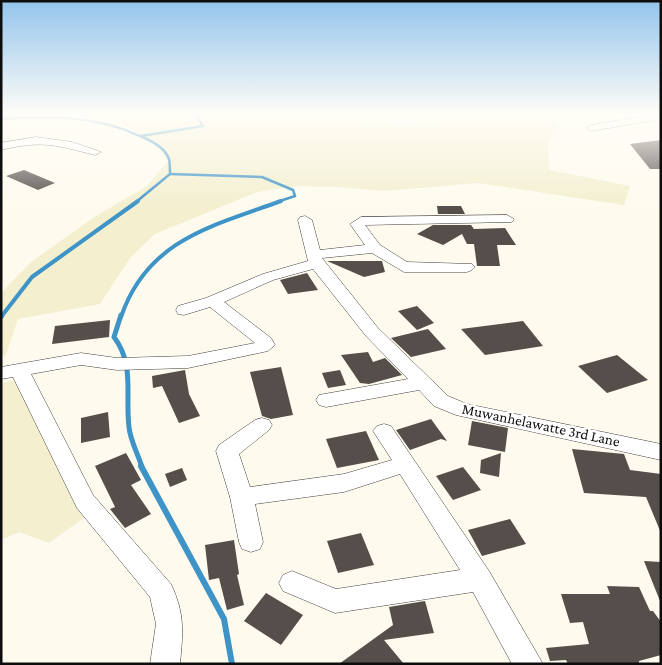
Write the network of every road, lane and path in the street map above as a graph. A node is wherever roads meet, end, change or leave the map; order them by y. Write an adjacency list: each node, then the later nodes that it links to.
1 (79, 146): 2 (street)
2 (95, 152)
3 (507, 219): 5 (street)
4 (305, 220): 6 (street, Muwanhelawatte 3rd Lane)
5 (374, 248): 6 (street); 7 (street)
6 (314, 259): 8 (street); 11 (street, Muwanhelawatte 3rd Lane)
7 (467, 267)
8 (212, 301): 9 (street); 10 (street)
9 (184, 310)
10 (10, 371): 21 (street)
11 (422, 382): 12 (street); 15 (street, Muwanhelawatte 3rd Lane)
12 (326, 400)
13 (262, 426): 17 (street)
14 (384, 431): 16 (street)
15 (661, 452)
16 (407, 464): 17 (street); 19 (street)
17 (242, 497): 18 (street)
18 (251, 542)
19 (480, 579): 20 (street); 22 (street)
20 (292, 583)
21 (166, 664)
22 (528, 664)

